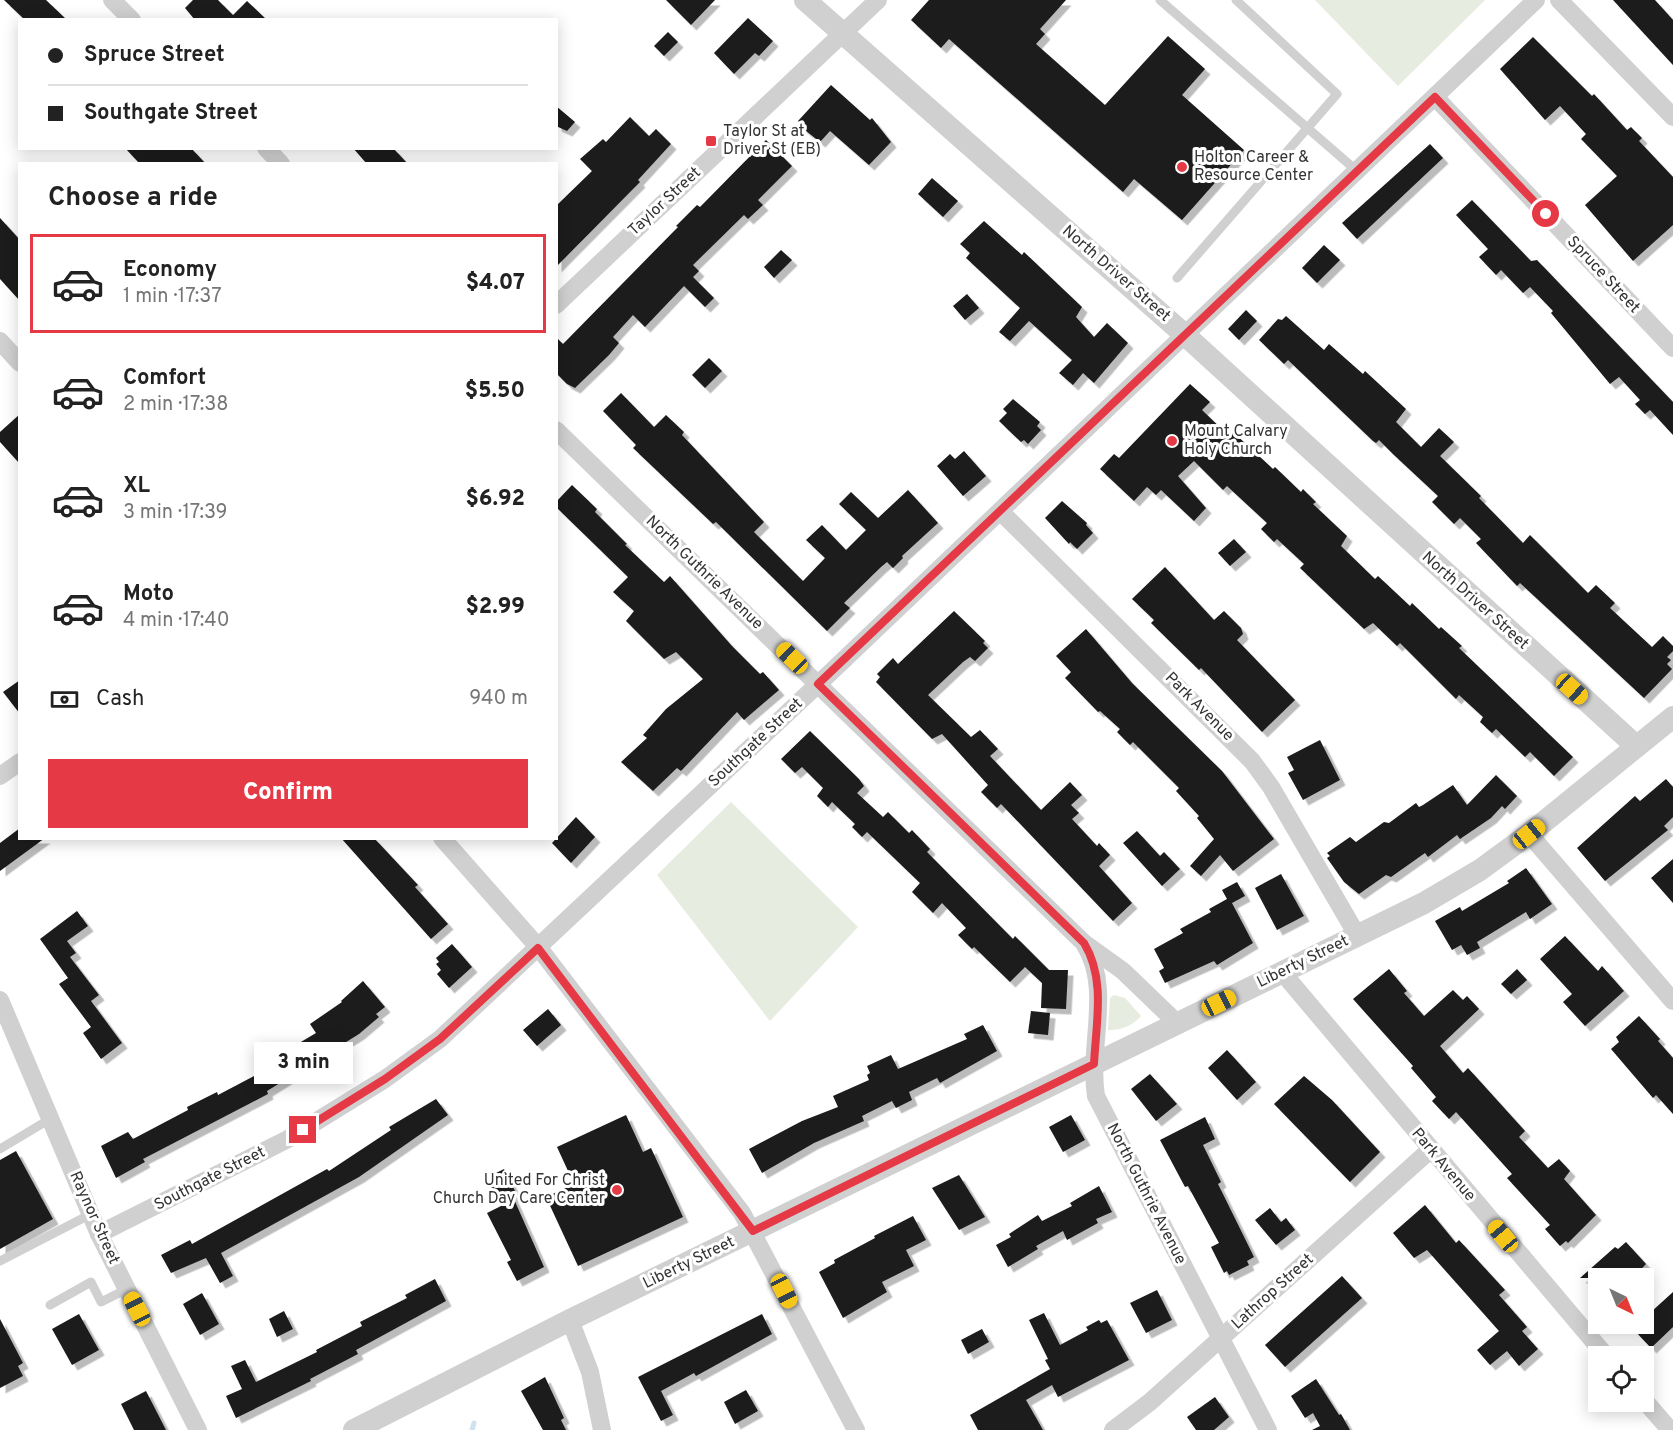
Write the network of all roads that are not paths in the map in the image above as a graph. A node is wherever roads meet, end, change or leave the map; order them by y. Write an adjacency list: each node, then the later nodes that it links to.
1 (112, 0): 8 (street)
2 (805, 0): 9 (street, North Driver Street)
3 (878, 0): 9 (street, Taylor Street)
4 (1160, 0): 12 (lane)
5 (1236, 0): 12 (lane)
6 (1536, 0): 10 (street, Southgate Street)
7 (1559, 0): 11 (street)
8 (130, 18)
9 (843, 33): 17 (street, Taylor Street); 18 (street, North Driver Street)
10 (1435, 97): 15 (street, Southgate Street); 20 (street, Spruce Street)
11 (1673, 117)
12 (1308, 131): 15 (lane); 16 (lane)
13 (268, 150): 14 (street)
14 (279, 162)
15 (1357, 171): 18 (street, Southgate Street)
16 (1176, 278)
17 (558, 303)
18 (1185, 335): 23 (street, Southgate Street); 26 (street, North Driver Street)
19 (0, 341): 21 (street)
20 (1673, 348)
21 (18, 361)
22 (558, 432): 24 (street, North Guthrie Avenue)
23 (1000, 511): 24 (street, Southgate Street); 31 (street, Park Avenue)
24 (818, 684): 32 (street, North Guthrie Avenue); 33 (street, Southgate Street)
25 (1673, 717): 26 (street, Liberty Street)
26 (1636, 746): 29 (street, Liberty Street)
27 (18, 763): 28 (street)
28 (0, 776)
29 (1529, 834): 31 (street, Liberty Street); 36 (street)
30 (444, 840): 33 (street)
31 (1357, 935): 34 (street, Liberty Street)
32 (1084, 943): 37 (street, North Guthrie Avenue); 38 (street, North Guthrie Avenue)
33 (538, 948): 43 (street); 44 (street, Southgate Street)
34 (1282, 972): 37 (street, Liberty Street); 41 (street, Park Avenue)
35 (0, 1000): 39 (street, Raynor Street)
36 (1673, 1001)
37 (1177, 1023): 38 (street, Liberty Street)
38 (1094, 1064): 43 (street, Liberty Street); 49 (street, North Guthrie Avenue)
39 (50, 1119): 40 (lane); 42 (street, Raynor Street)
40 (0, 1149)
41 (1430, 1150): 49 (street, Lathrop Street); 50 (street, Park Avenue)
42 (91, 1214): 44 (street, Raynor Street); 45 (lane)
43 (753, 1231): 48 (street, Liberty Street); 55 (street)
44 (99, 1234): 46 (street, Raynor Street)
45 (0, 1261)
46 (127, 1289): 47 (lane); 52 (street, Raynor Street)
47 (50, 1305)
48 (570, 1320): 53 (street, Liberty Street); 54 (street)
49 (1221, 1339): 56 (street, Lathrop Street); 57 (street, North Guthrie Avenue)
50 (1597, 1346)
51 (1654, 1412): 58 (street)
52 (198, 1430)
53 (355, 1430)
54 (602, 1430)
55 (856, 1430)
56 (1113, 1430)
57 (1268, 1430)
58 (1670, 1430)

